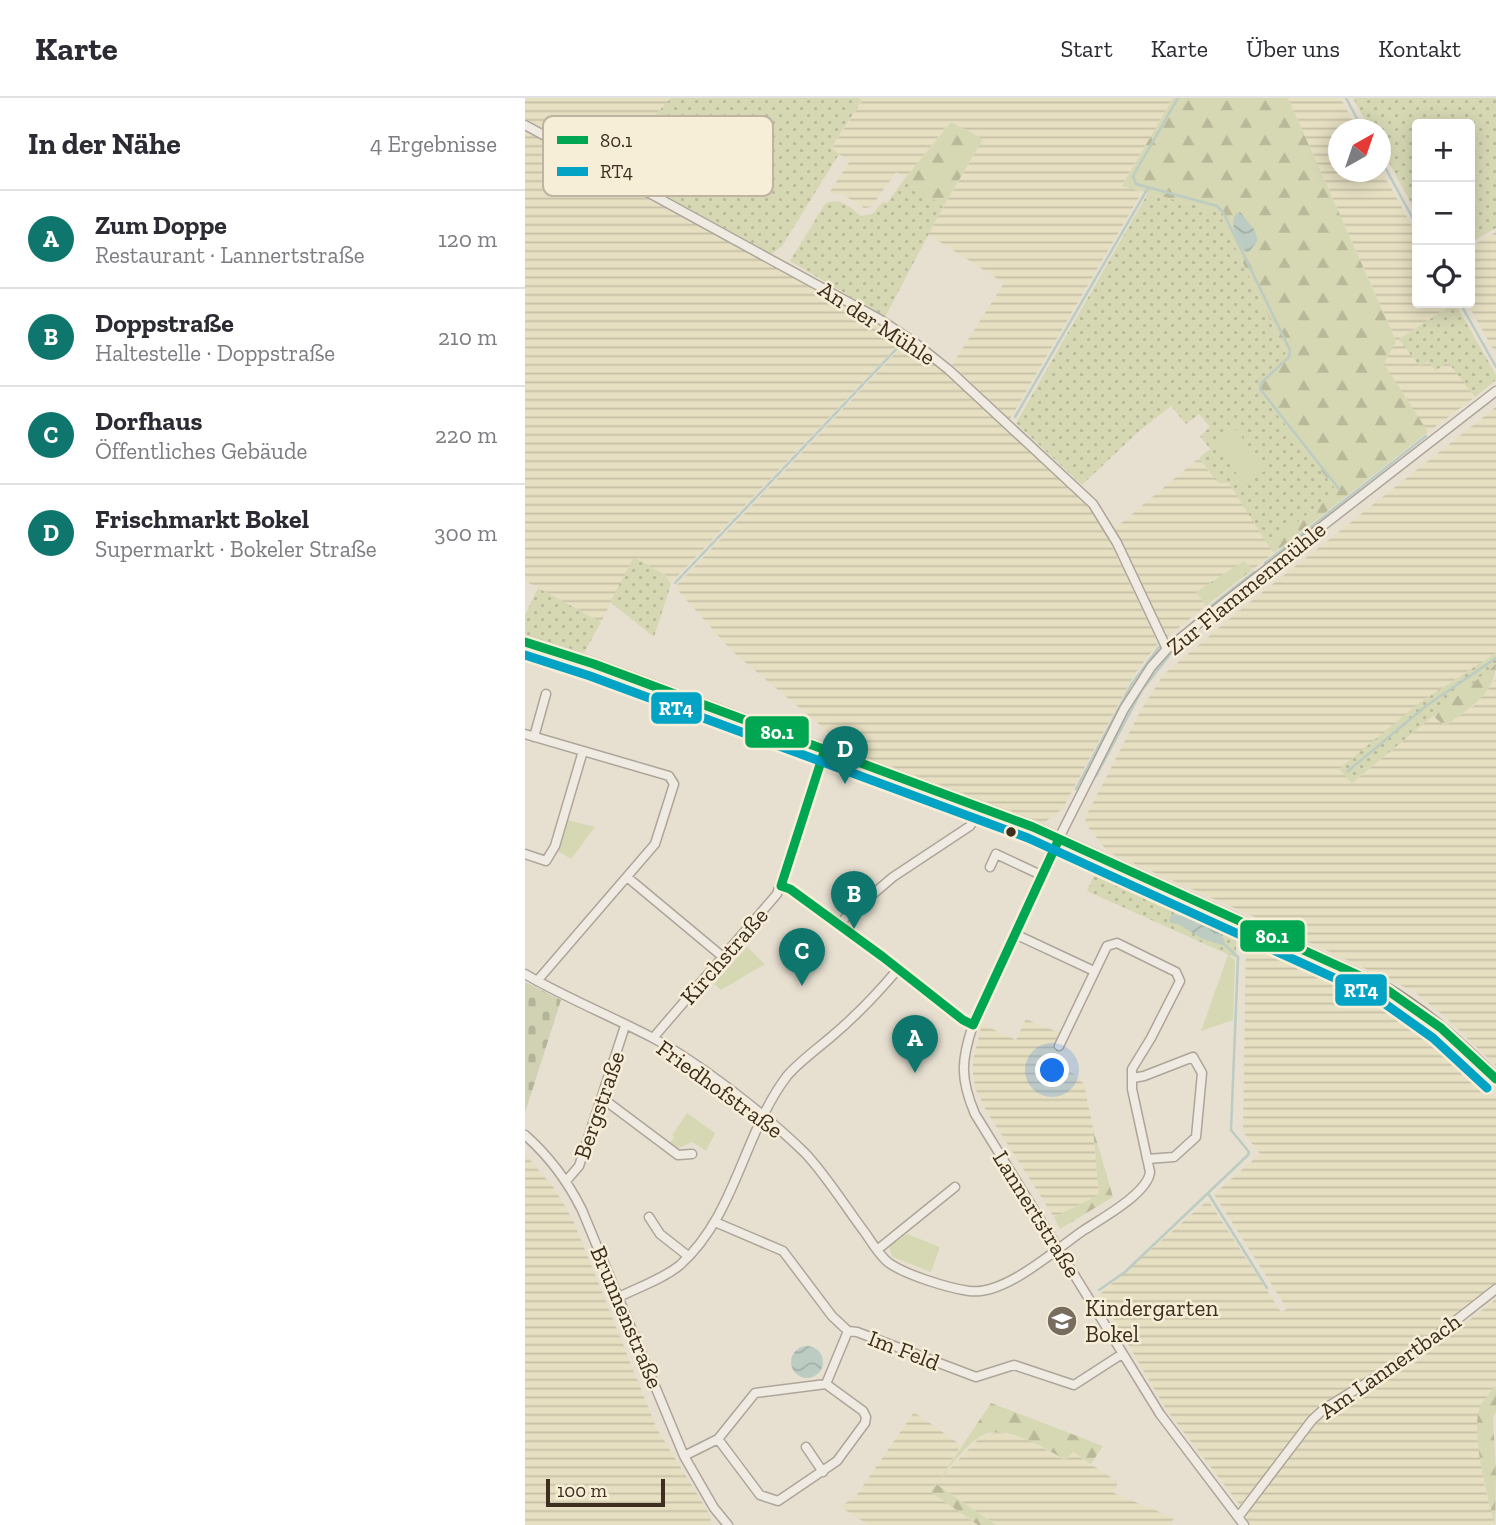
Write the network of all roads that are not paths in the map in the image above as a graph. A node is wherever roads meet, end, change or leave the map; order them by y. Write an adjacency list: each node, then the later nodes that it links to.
1 (525, 125): 2 (street, An der Mühle)
2 (543, 135)
3 (655, 196): 6 (street, An der Mühle)
4 (1496, 391): 6 (street, Zur Flammenmühle)
5 (525, 642): 9 (main road)
6 (1167, 649): 12 (street, Zur Flammenmühle)
7 (546, 694): 8 (street)
8 (530, 736): 10 (street)
9 (825, 749): 11 (main road); 17 (street, Kirchstraße)
10 (583, 751): 13 (street); 16 (street)
11 (981, 807): 12 (main road); 18 (street)
12 (1059, 839): 15 (street, Lannertstraße); 30 (main road)
13 (525, 854)
14 (990, 867): 15 (street)
15 (1041, 875): 19 (street, Lannertstraße)
16 (627, 877): 20 (street); 24 (street)
17 (781, 886): 18 (street); 20 (street, Kirchstraße)
18 (839, 925): 21 (street)
19 (1015, 934): 22 (street); 25 (street, Lannertstraße)
20 (723, 957): 27 (street, Kirchstraße)
21 (898, 969): 25 (street); 32 (street)
22 (1094, 971): 28 (street); 29 (street)
23 (525, 974): 24 (street, Friedhofstraße)
24 (537, 981): 26 (street, Friedhofstraße)
25 (973, 1025): 40 (street, Lannertstraße)
26 (625, 1026): 27 (street, Friedhofstraße); 31 (street, Bergstraße)
27 (653, 1038): 32 (street, Friedhofstraße)
28 (1059, 1046)
29 (1133, 1078): 35 (street); 35 (street)
30 (1496, 1079)
31 (602, 1098): 34 (street); 36 (street, Bergstraße)
32 (763, 1117): 39 (street); 41 (street, Friedhofstraße)
33 (525, 1135): 36 (street, Brunnenstraße)
34 (692, 1154)
35 (1147, 1160): 40 (street, Friedhofstraße)
36 (567, 1180): 44 (street, Brunnenstraße)
37 (955, 1187): 41 (street)
38 (649, 1217): 42 (street)
39 (715, 1222): 42 (street); 45 (street, Im Feld)
40 (1059, 1249): 41 (street, Friedhofstraße); 46 (street, Lannertstraße)
41 (877, 1250)
42 (688, 1256): 44 (street)
43 (1496, 1289): 53 (street, Am Lannertbach)
44 (619, 1297): 50 (street, Brunnenstraße)
45 (848, 1331): 46 (street, Im Feld); 47 (street)
46 (1122, 1354): 53 (street, Lannertstraße)
47 (826, 1384): 48 (street); 51 (street)
48 (719, 1439): 50 (street); 51 (street)
49 (806, 1447): 51 (street)
50 (684, 1455): 52 (street, Brunnenstraße)
51 (823, 1472)
52 (714, 1508): 54 (street, Brunnenstraße); 55 (street, Brunnenstraße)
53 (1239, 1516): 56 (street, Lannertstraße)
54 (716, 1525)
55 (728, 1525)
56 (1244, 1525)

